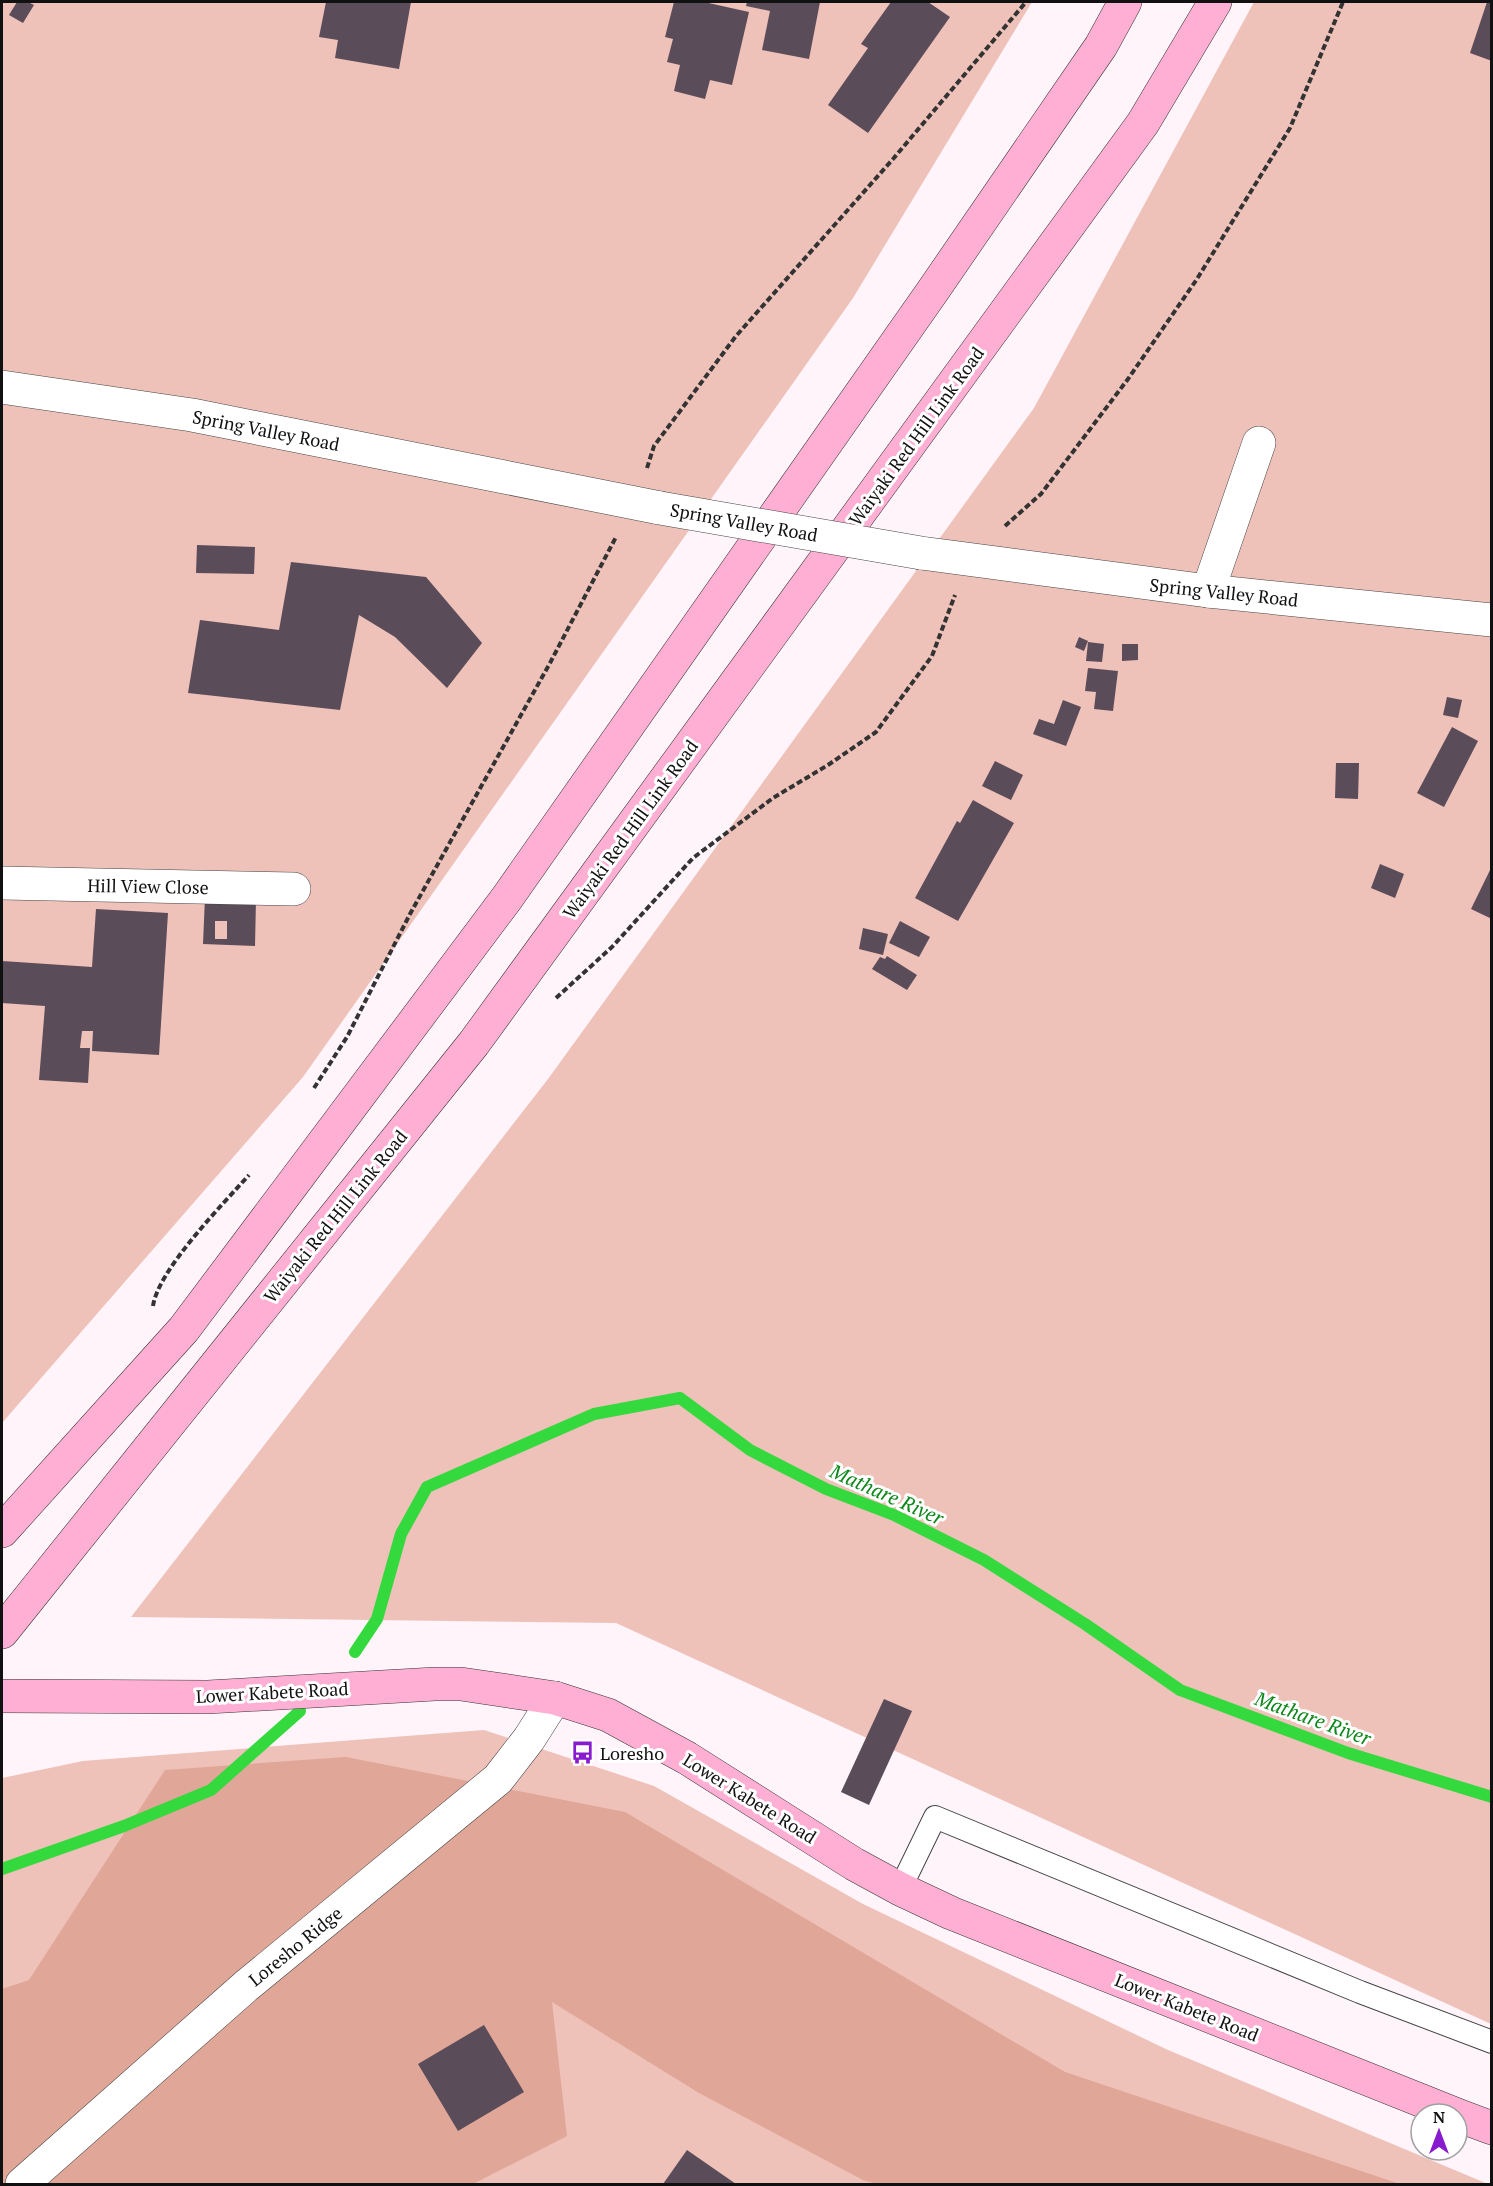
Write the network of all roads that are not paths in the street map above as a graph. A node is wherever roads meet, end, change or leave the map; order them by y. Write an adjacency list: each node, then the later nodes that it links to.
1 (1125, 2): 9 (main road)
2 (1215, 2): 10 (main road, Waiyaki Red Hill Link Road)
3 (2, 387): 5 (street, Spring Valley Road, bridge)
4 (1258, 443): 5 (street)
5 (1208, 591): 6 (street, Spring Valley Road)
6 (1491, 620)
7 (2, 883): 8 (street, Hill View Close)
8 (294, 889)
9 (2, 1531)
10 (3, 1630)
11 (2, 1696): 12 (main road, Lower Kabete Road)
12 (555, 1698): 13 (main road, Lower Kabete Road); 18 (street, Loresho Ridge)
13 (900, 1889): 14 (lane); 15 (main road, Lower Kabete Road)
14 (1491, 2042)
15 (1426, 2102)
16 (1469, 2119): 17 (main road, Lower Kabete Road)
17 (1491, 2128)
18 (22, 2184)

